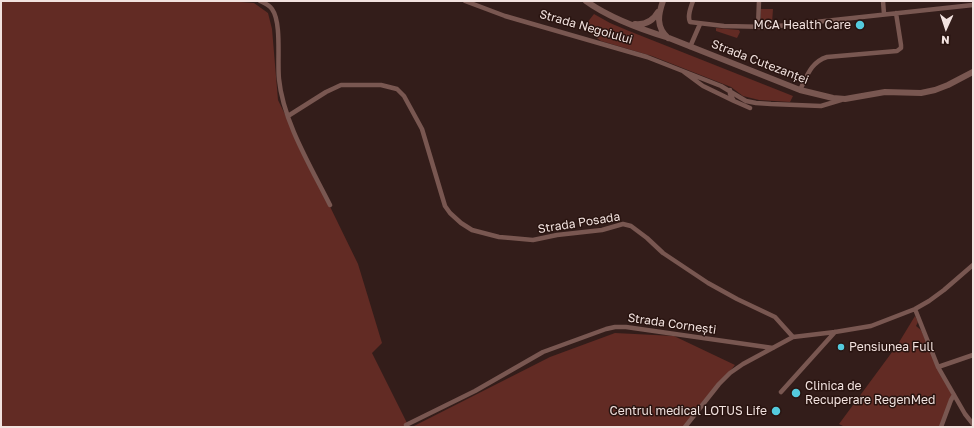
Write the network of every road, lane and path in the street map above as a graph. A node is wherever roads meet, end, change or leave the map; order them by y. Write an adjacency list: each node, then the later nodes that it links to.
1 (260, 1): 27 (street)
2 (465, 1): 20 (street, Strada Negoiului)
3 (586, 1): 13 (street, Strada Cutezanței)
4 (663, 1): 9 (street)
5 (693, 1): 14 (street)
6 (759, 1): 16 (street)
7 (883, 1): 11 (street)
8 (973, 5): 10 (street)
9 (660, 8): 12 (street); 15 (street)
10 (896, 13): 11 (street); 23 (street)
11 (884, 14): 16 (street)
12 (650, 21): 13 (street); 15 (street); 17 (street)
13 (632, 24): 17 (street, Strada Cutezanței); 19 (street)
14 (700, 24): 16 (street); 19 (street)
15 (659, 25): 17 (street); 18 (street, Strada Cutezanței)
16 (758, 27)
17 (651, 32): 18 (street, Strada Cutezanței)
18 (669, 38): 19 (street, Strada Cutezanței)
19 (690, 47): 23 (street, Strada Cutezanței)
20 (678, 68): 22 (street, Strada Negoiului); 25 (street, Strada Negoiului)
21 (973, 72): 24 (street, Strada Negoiului)
22 (730, 90): 24 (street, Strada Negoiului); 25 (street)
23 (800, 90): 24 (street, Strada Cutezanței)
24 (844, 99)
25 (734, 102): 26 (street, Strada Negoiului)
26 (750, 108)
27 (288, 116): 28 (street); 32 (street, Strada Posada)
28 (330, 205)
29 (973, 265): 30 (street)
30 (915, 309): 31 (street); 35 (street)
31 (834, 332): 32 (street); 36 (street)
32 (794, 337): 33 (street)
33 (774, 348): 39 (street, Strada Cornești); 40 (street)
34 (973, 354): 35 (street)
35 (938, 367): 37 (street)
36 (781, 392)
37 (954, 395): 38 (street); 41 (street)
38 (973, 424)
39 (406, 425)
40 (685, 427)
41 (941, 427)

